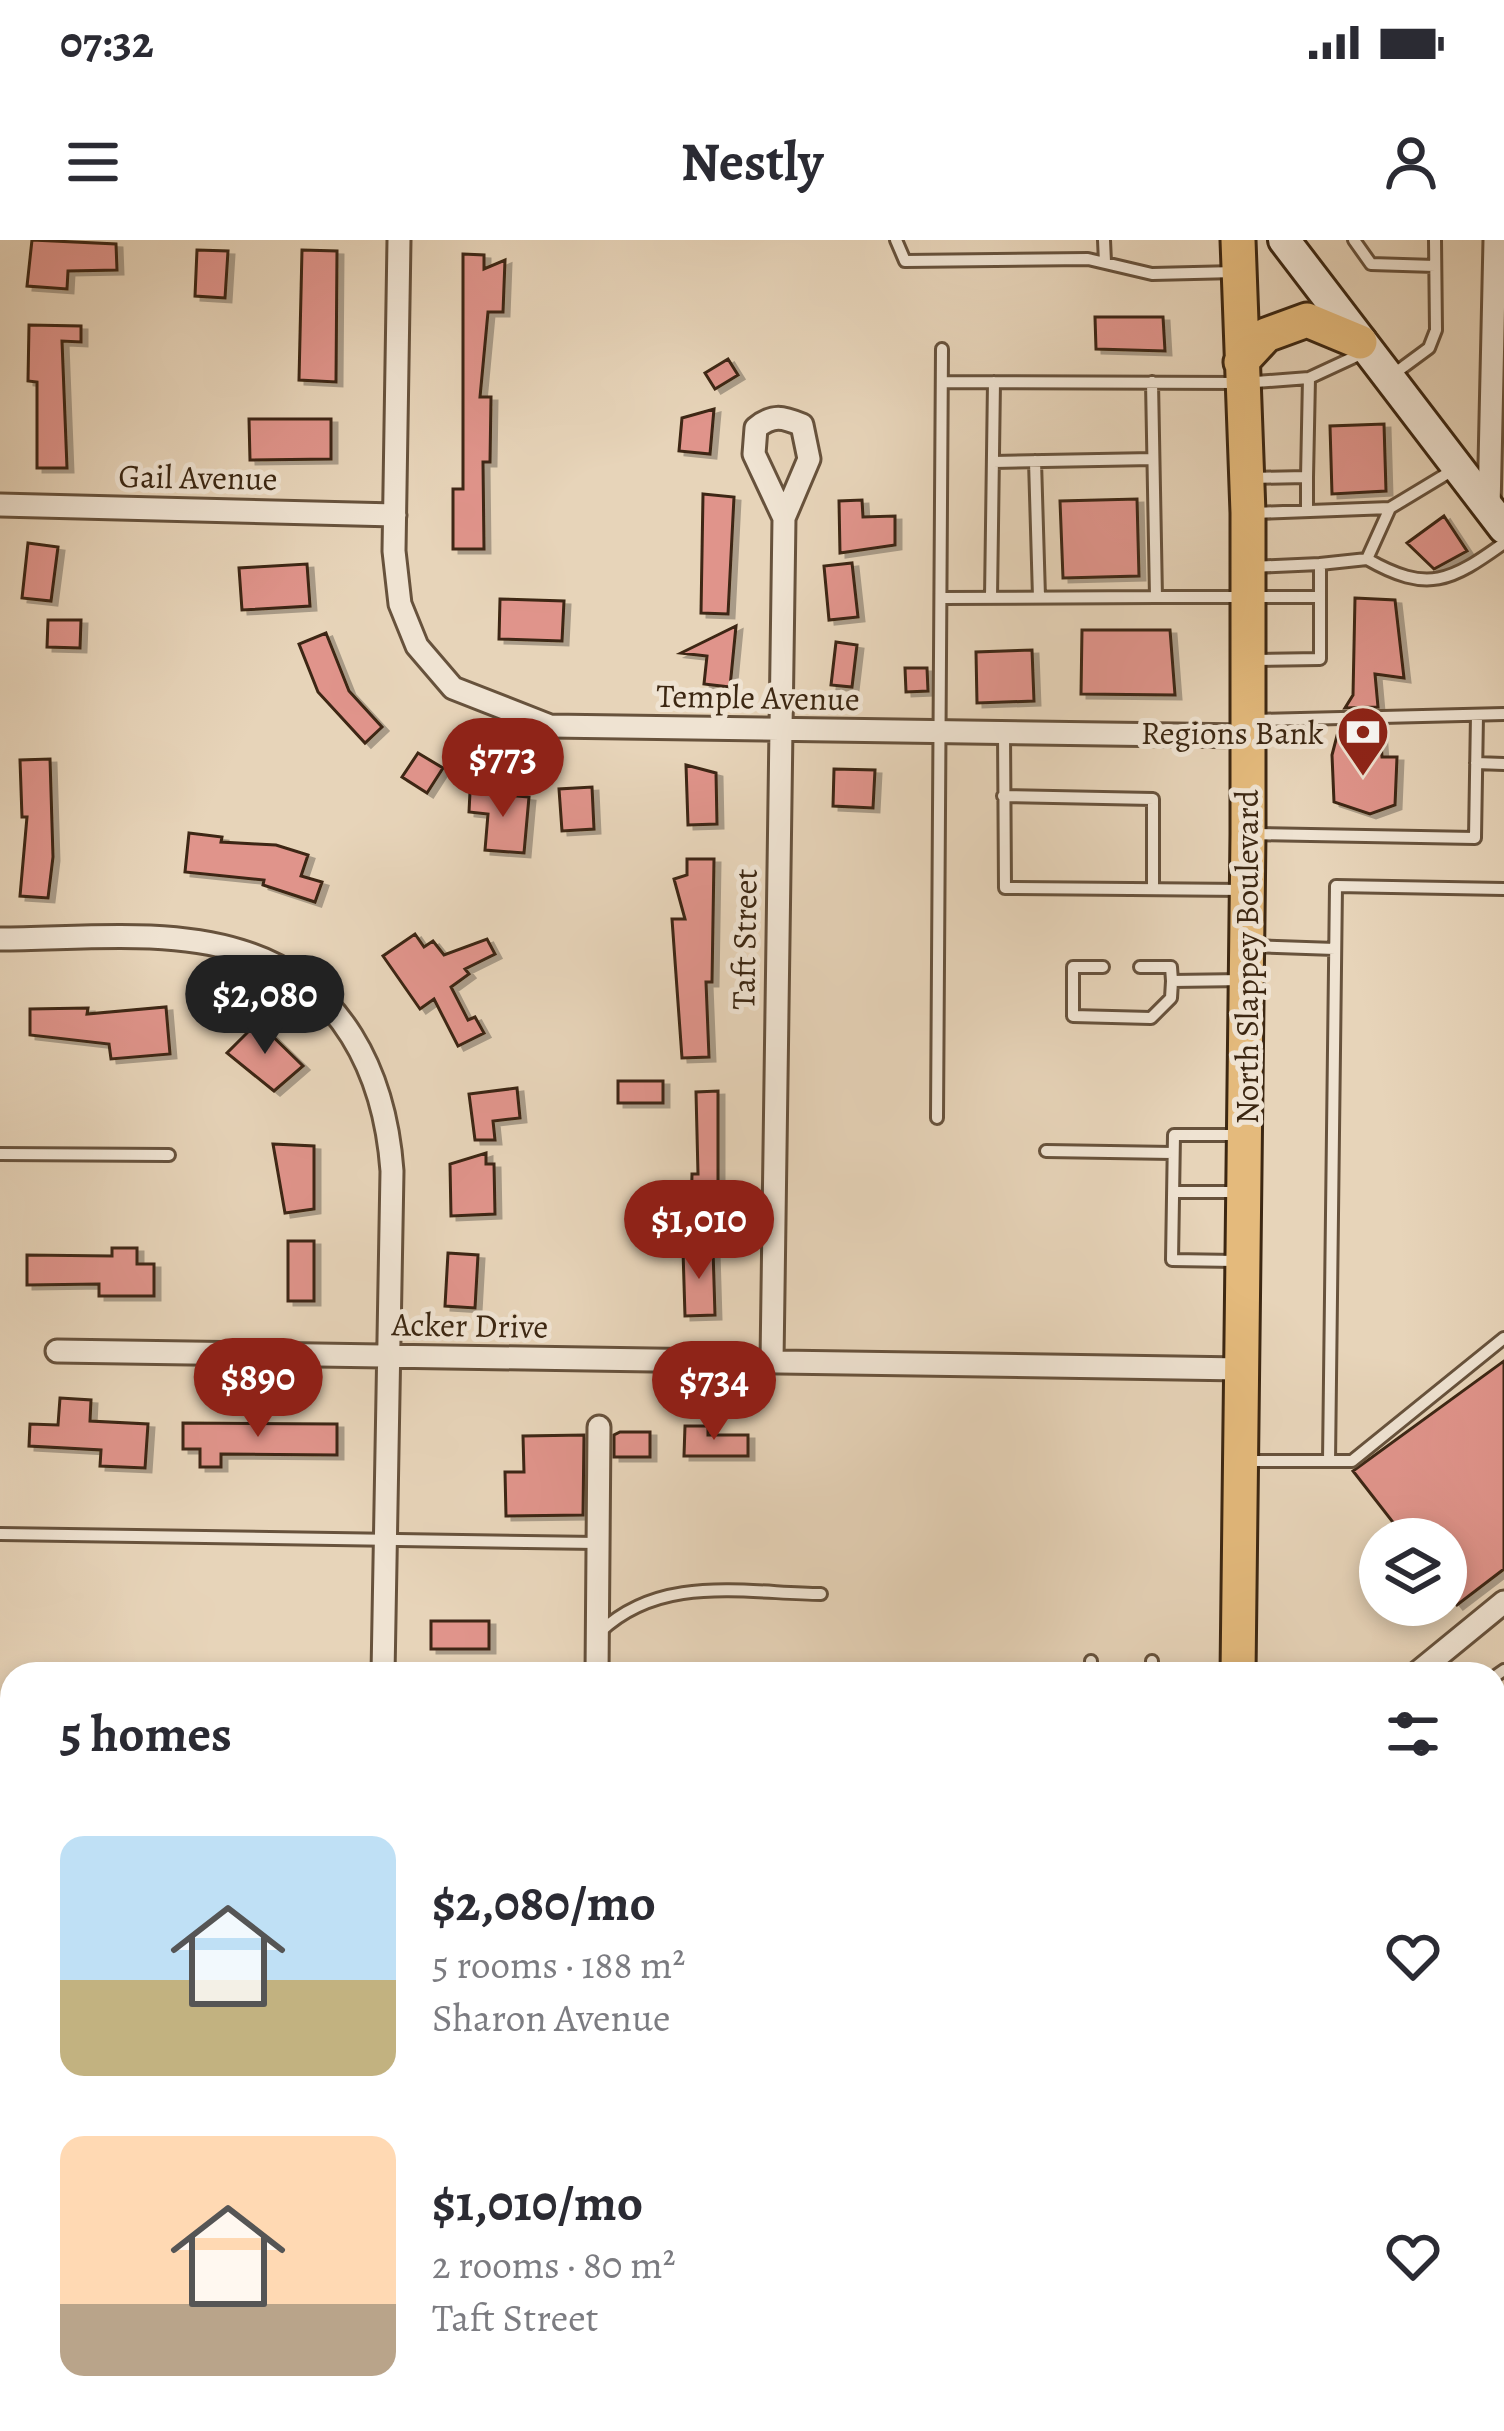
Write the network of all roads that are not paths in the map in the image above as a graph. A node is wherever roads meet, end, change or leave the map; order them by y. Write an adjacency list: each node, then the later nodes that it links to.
1 (398, 240): 30 (street, Temple Avenue)
2 (896, 240): 9 (lane)
3 (1104, 240): 9 (lane)
4 (1284, 240): 12 (main road)
5 (1354, 240): 10 (lane)
6 (1435, 240): 10 (lane)
7 (1495, 240): 11 (street)
8 (1238, 256): 9 (lane); 14 (main road, North Slappey Boulevard)
9 (1105, 262)
10 (1435, 266): 16 (lane)
11 (1498, 315): 32 (street)
12 (1364, 346): 14 (main road); 15 (lane); 16 (main road)
13 (942, 350): 17 (lane)
14 (1241, 373): 15 (lane); 19 (lane); 25 (main road, North Slappey Boulevard)
15 (1310, 378): 24 (lane)
16 (1388, 378): 23 (main road)
17 (942, 382): 18 (lane); 39 (lane)
18 (994, 382): 19 (lane); 21 (lane)
19 (1152, 382): 20 (lane)
20 (1153, 460): 22 (lane); 37 (lane)
21 (993, 461): 22 (lane); 40 (lane)
22 (1035, 461): 41 (lane)
23 (1457, 467): 27 (lane); 32 (main road)
24 (1307, 476): 25 (lane); 28 (lane)
25 (1246, 478): 29 (main road, North Slappey Boulevard)
26 (0, 505): 30 (street, Gail Avenue)
27 (1390, 508): 28 (lane); 34 (lane)
28 (1307, 511): 29 (lane)
29 (1247, 513): 36 (main road, North Slappey Boulevard)
30 (395, 515): 46 (street, Temple Avenue)
31 (784, 518): 46 (street, Taft Street)
32 (1497, 518)
33 (1504, 543): 34 (lane)
34 (1367, 559): 35 (lane)
35 (1320, 564): 36 (lane); 38 (lane)
36 (1247, 582): 37 (lane); 38 (lane); 42 (main road, North Slappey Boulevard)
37 (1156, 597): 41 (lane)
38 (1320, 597): 42 (lane)
39 (941, 598): 40 (lane); 47 (lane)
40 (992, 598): 41 (lane)
41 (1039, 598)
42 (1247, 660): 45 (main road, North Slappey Boulevard)
43 (1504, 714): 44 (lane)
44 (1478, 715): 45 (lane); 49 (lane)
45 (1247, 728): 48 (street, Temple Avenue); 52 (main road, North Slappey Boulevard)
46 (779, 731): 47 (street, Temple Avenue); 74 (street, Taft Street)
47 (941, 732): 48 (street, Temple Avenue); 62 (lane)
48 (1004, 733): 51 (lane)
49 (1477, 763): 50 (lane); 52 (lane)
50 (1504, 764)
51 (1004, 796): 53 (lane); 53 (lane)
52 (1248, 834): 55 (main road, North Slappey Boulevard)
53 (1153, 889): 55 (lane)
54 (1504, 889): 57 (lane)
55 (1248, 890): 58 (main road, North Slappey Boulevard)
56 (0, 938): 73 (street)
57 (1335, 949): 58 (lane); 78 (lane)
58 (1247, 963): 61 (lane); 63 (main road, North Slappey Boulevard)
59 (1102, 967): 61 (lane)
60 (1141, 967): 61 (lane)
61 (1172, 981)
62 (937, 1118)
63 (1245, 1135): 65 (lane); 69 (main road, North Slappey Boulevard)
64 (1046, 1151): 65 (lane)
65 (1173, 1153): 68 (lane)
66 (0, 1154): 67 (lane)
67 (169, 1155)
68 (1173, 1192): 69 (lane); 70 (lane)
69 (1244, 1192): 70 (main road, North Slappey Boulevard)
70 (1244, 1262): 75 (main road, North Slappey Boulevard)
71 (1504, 1338): 78 (lane)
72 (57, 1351): 73 (street, Acker Drive)
73 (388, 1357): 74 (street, Acker Drive); 80 (street)
74 (772, 1360): 75 (street, Acker Drive)
75 (1242, 1369): 77 (main road, North Slappey Boulevard)
76 (599, 1427): 81 (street)
77 (1241, 1461): 78 (lane); 87 (main road, North Slappey Boulevard)
78 (1329, 1461)
79 (0, 1534): 80 (lane)
80 (385, 1536): 81 (lane); 85 (street)
81 (598, 1543): 84 (street)
82 (821, 1594): 84 (lane)
83 (1504, 1602): 88 (street)
84 (597, 1634): 86 (street)
85 (383, 1662)
86 (597, 1662)
87 (1238, 1662)
88 (1431, 1662)

